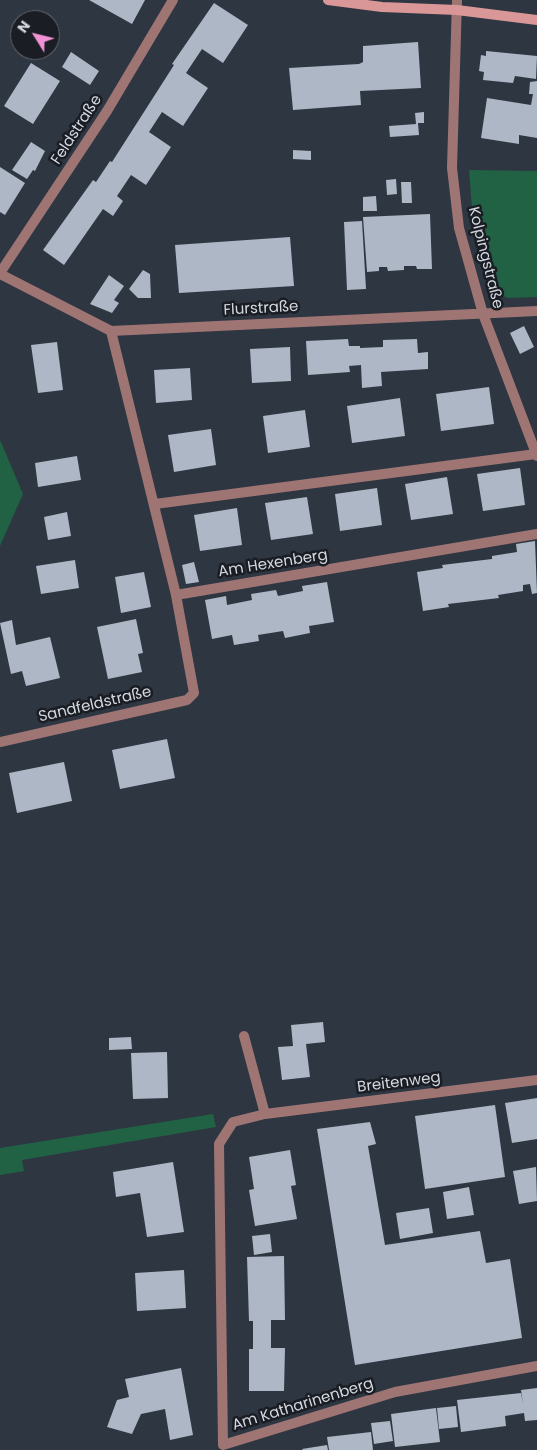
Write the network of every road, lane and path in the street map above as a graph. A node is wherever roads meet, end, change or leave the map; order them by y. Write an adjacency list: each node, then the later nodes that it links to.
1 (172, 0): 5 (street, Feldstraße)
2 (328, 0): 3 (street)
3 (457, 5): 4 (street); 7 (street, Kolpingstraße)
4 (537, 20)
5 (0, 274): 8 (street, Flurstraße)
6 (537, 311): 7 (street, Flurstraße)
7 (483, 314): 8 (street, Flurstraße); 9 (street, Kolpingstraße)
8 (111, 331): 10 (street)
9 (537, 455): 10 (street, Kolpingstraße)
10 (155, 504): 12 (street)
11 (537, 534): 12 (street, Am Hexenberg)
12 (176, 595): 13 (street, Sandfeldstraße)
13 (0, 742)
14 (244, 1036): 16 (street)
15 (537, 1080): 16 (street, Breitenweg)
16 (265, 1114): 17 (street, Breitenweg)
17 (233, 1122): 19 (street, Am Katharinenberg)
18 (537, 1366): 19 (street, Am Katharinenberg)
19 (223, 1448)

